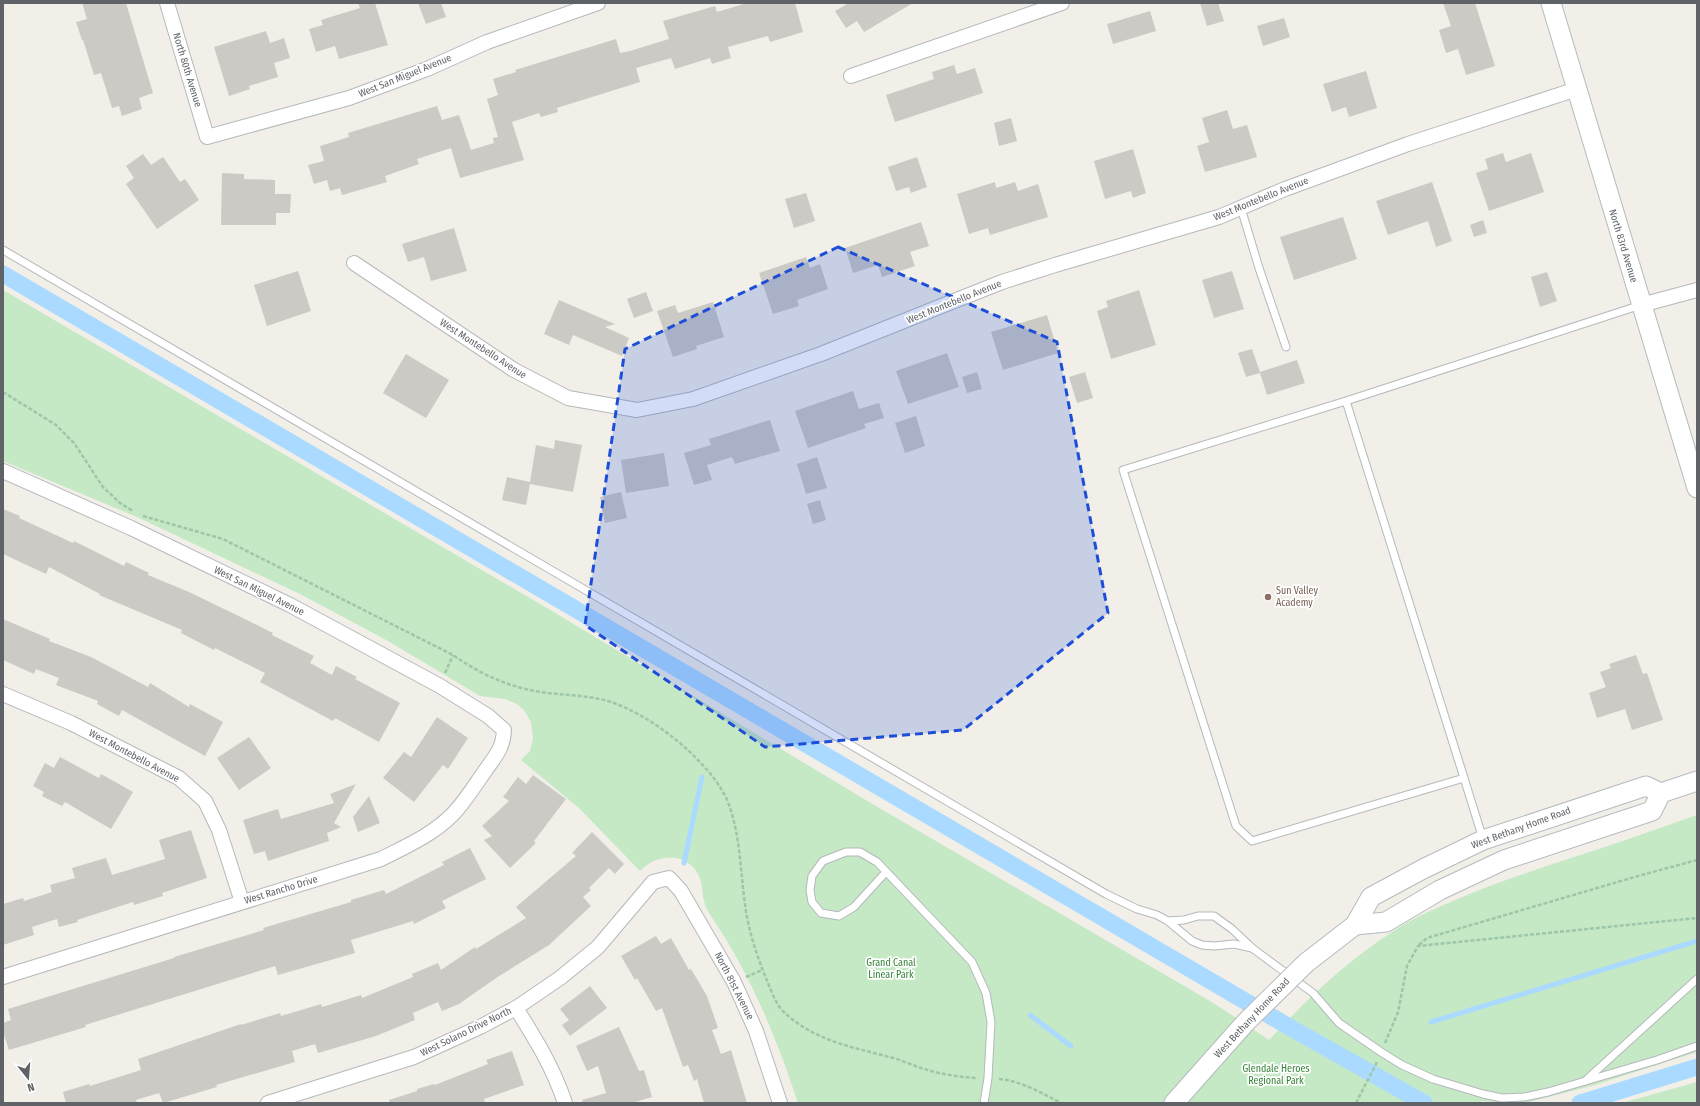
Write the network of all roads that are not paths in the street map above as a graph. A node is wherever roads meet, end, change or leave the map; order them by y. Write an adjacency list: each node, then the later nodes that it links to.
1 (167, 3): 7 (street, North 80th Avenue)
2 (598, 3): 7 (street, West San Miguel Avenue)
3 (1062, 3): 5 (street)
4 (1551, 3): 6 (main road, North 83rd Avenue)
5 (851, 76)
6 (1577, 89): 8 (street, West Montebello Avenue); 12 (main road, North 83rd Avenue)
7 (207, 137)
8 (1241, 208): 10 (street, West Montebello Avenue); 13 (lane)
9 (3, 250): 26 (lane)
10 (354, 263)
11 (1697, 290): 12 (street)
12 (1641, 305): 14 (lane); 16 (main road, North 83rd Avenue)
13 (1286, 347)
14 (1346, 401): 19 (lane); 19 (lane)
15 (3, 471): 18 (street, West San Miguel Avenue)
16 (1697, 488)
17 (3, 694): 25 (street, West Montebello Avenue)
18 (504, 730): 25 (street, West Rancho Drive)
19 (1464, 778): 22 (lane)
20 (1697, 782): 21 (main road)
21 (1661, 793): 22 (main road, West Bethany Home Road); 27 (main road)
22 (1483, 840): 27 (main road, West Bethany Home Road)
23 (886, 872): 23 (lane); 37 (lane)
24 (669, 878): 31 (street, West Solano Drive North); 36 (street, North 81st Avenue)
25 (242, 902): 29 (street, West Rancho Drive)
26 (1168, 921): 28 (lane); 28 (lane)
27 (1355, 925): 38 (main road, West Bethany Home Road, bridge)
28 (1252, 948): 33 (lane)
29 (3, 977)
30 (1697, 979): 33 (lane)
31 (516, 1008): 34 (street, West Solano Drive North); 35 (street)
32 (1697, 1046): 33 (lane)
33 (1584, 1082)
34 (268, 1103)
35 (564, 1103)
36 (780, 1103)
37 (984, 1103)
38 (1174, 1103)

